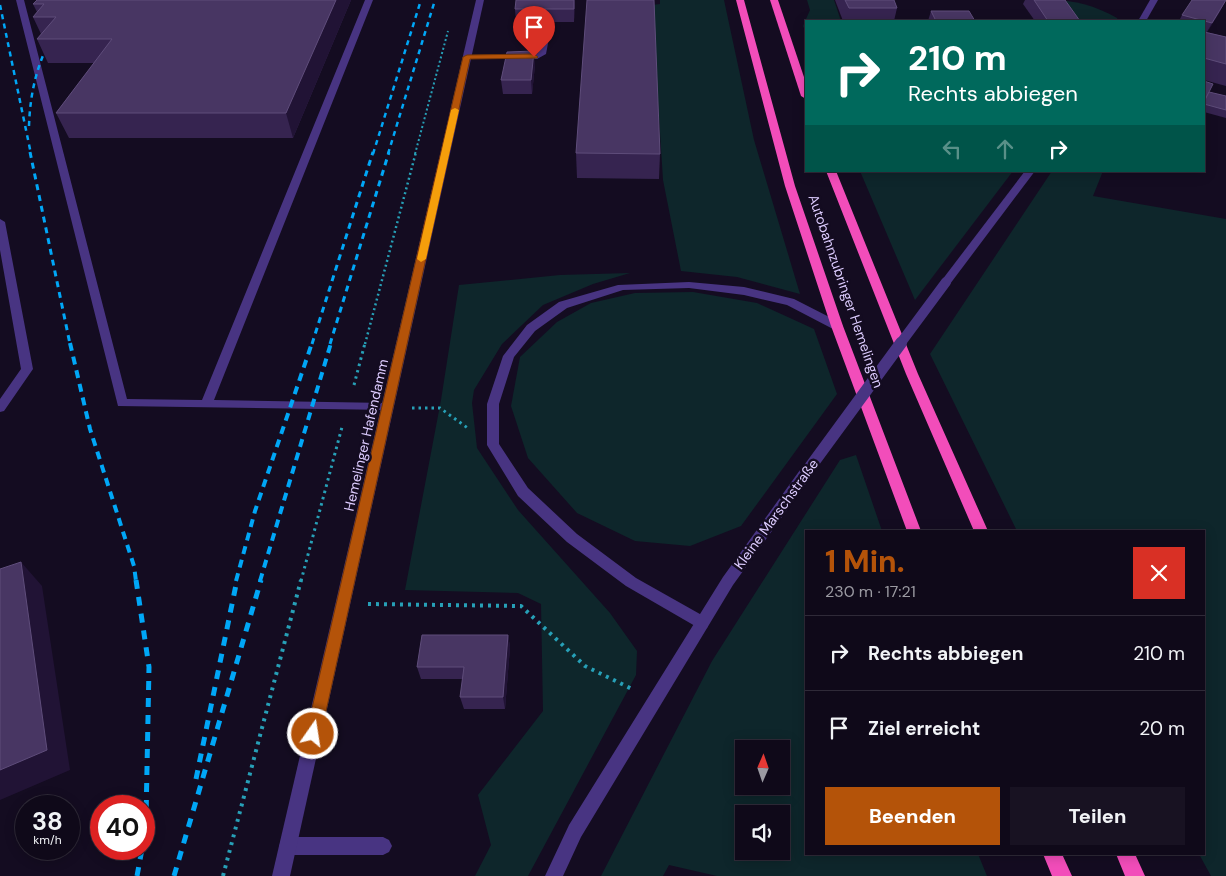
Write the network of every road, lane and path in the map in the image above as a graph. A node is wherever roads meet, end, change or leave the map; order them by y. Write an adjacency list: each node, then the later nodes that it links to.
1 (20, 0): 16 (street)
2 (369, 0): 16 (street)
3 (480, 0): 10 (street, Hemelinger Hafendamm)
4 (740, 0): 15 (highway, Autobahnzubringer Hemelingen)
5 (774, 0): 11 (highway)
6 (1154, 0): 7 (street)
7 (1143, 20)
8 (449, 26): 17 (path)
9 (545, 38): 10 (street)
10 (467, 57): 19 (street, Hemelinger Hafendamm)
11 (805, 93)
12 (831, 172): 22 (highway, Autobahnzubringer Hemelingen)
13 (1029, 172): 24 (street, Kleine Marschstraße, bridge)
14 (0, 222): 18 (street)
15 (837, 326): 20 (street); 21 (highway, Autobahnzubringer Hemelingen)
16 (206, 404): 17 (street)
17 (348, 406): 19 (street); 30 (path)
18 (0, 408)
19 (387, 408): 20 (path); 23 (street, Hemelinger Hafendamm)
20 (492, 444): 24 (street)
21 (914, 530)
22 (981, 530)
23 (343, 603): 25 (path); 26 (street, Hemelinger Hafendamm)
24 (702, 623): 32 (street, Kleine Marschstraße)
25 (633, 690)
26 (288, 846): 27 (street); 31 (street, Hemelinger Hafendamm)
27 (383, 846)
28 (1052, 855): 33 (highway)
29 (1125, 855): 34 (highway)
30 (222, 876)
31 (281, 876)
32 (554, 876)
33 (1062, 876)
34 (1135, 876)

